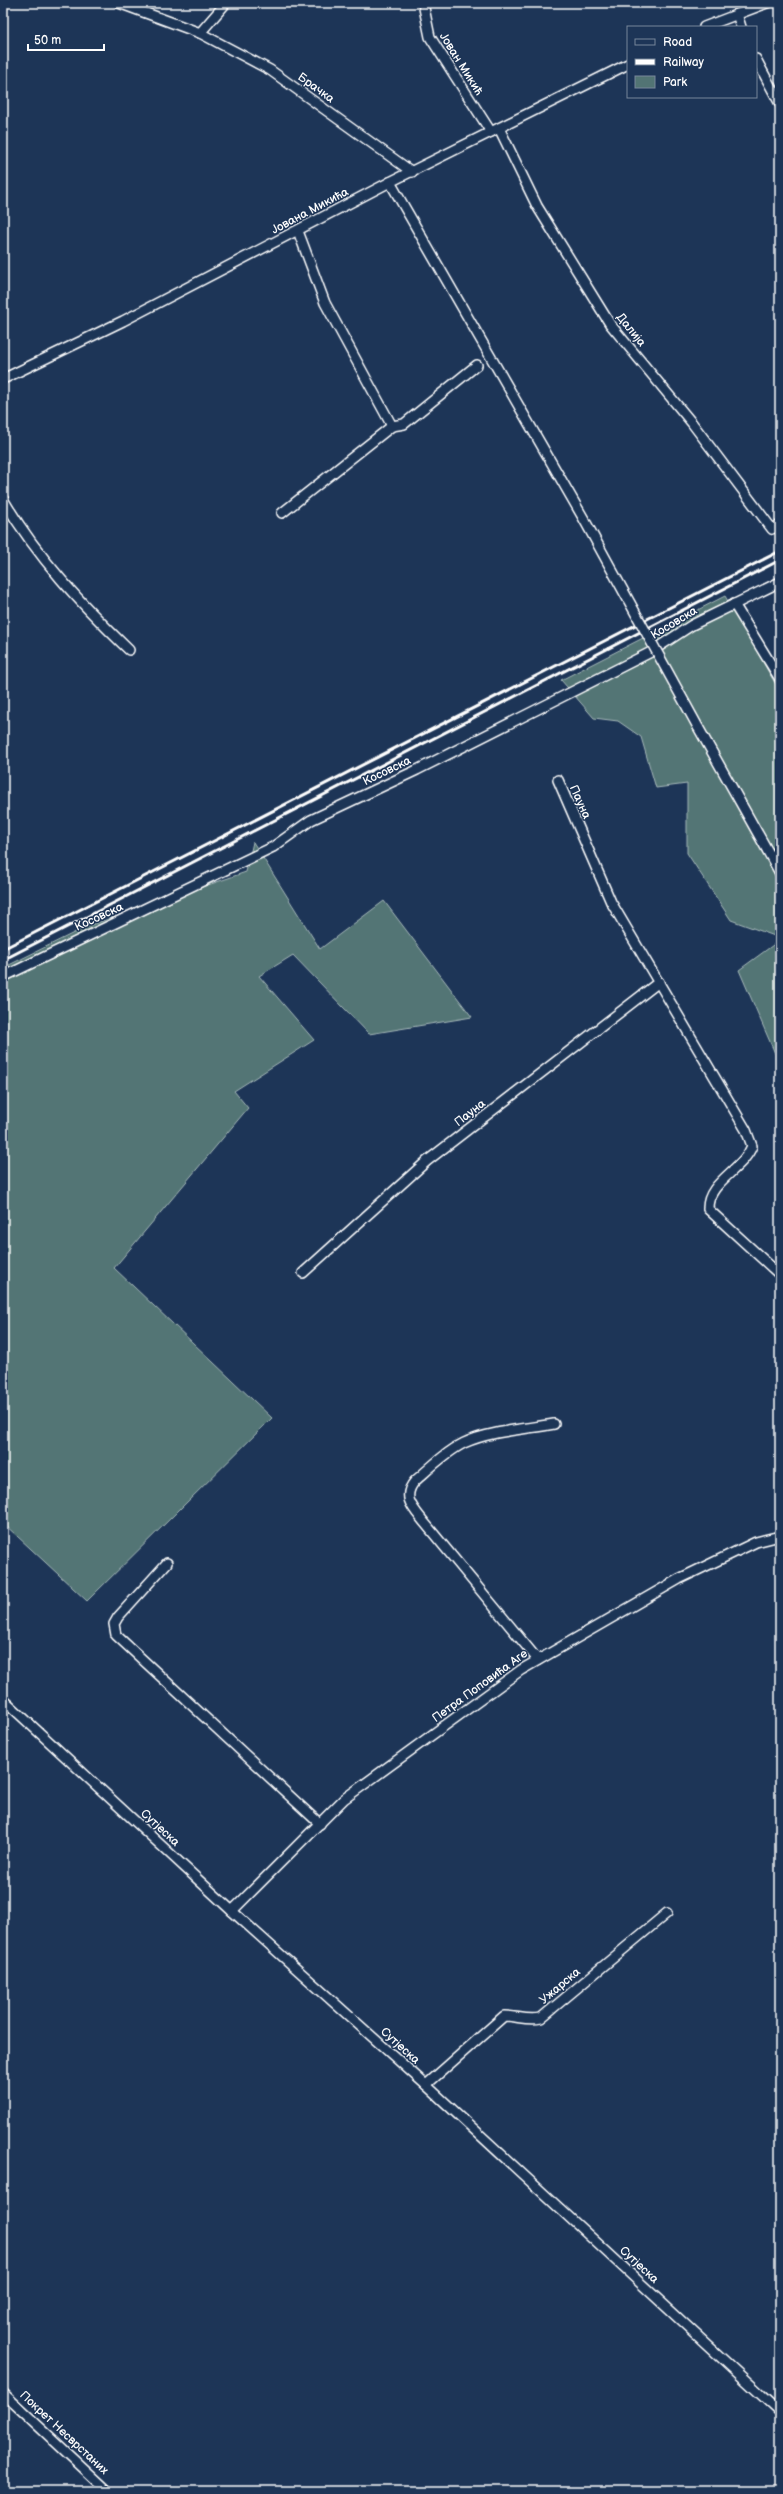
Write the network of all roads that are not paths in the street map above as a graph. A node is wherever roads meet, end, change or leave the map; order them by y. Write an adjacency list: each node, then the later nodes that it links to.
1 (119, 3): 8 (street, Брачка)
2 (226, 3): 8 (street)
3 (423, 3): 12 (street, Јован Микић)
4 (765, 3): 5 (street)
5 (737, 14): 6 (street); 7 (street)
6 (707, 26)
7 (741, 26)
8 (200, 33): 13 (street, Брачка)
9 (757, 61): 11 (street)
10 (627, 64): 12 (street, Јована Микића)
11 (780, 104)
12 (495, 130): 13 (street, Јована Микића); 21 (street, Далија)
13 (412, 172): 14 (street, Јована Микића)
14 (390, 182): 15 (street, Јована Микића); 27 (street, bridge)
15 (298, 231): 17 (street, Јована Микића); 18 (street)
16 (478, 365): 18 (street)
17 (3, 379)
18 (392, 426): 20 (street)
19 (3, 499): 24 (street)
20 (282, 513)
21 (776, 527)
22 (780, 582): 23 (street, Косовска)
23 (734, 604): 25 (street); 28 (street, Косовска)
24 (129, 650)
25 (780, 679)
26 (558, 780): 29 (street, Пауна)
27 (780, 873)
28 (3, 977)
29 (659, 982): 30 (street, Пауна); 31 (street, Пауна)
30 (303, 1273)
31 (780, 1275)
32 (554, 1424): 35 (street)
33 (780, 1536): 35 (street, Петра Поповића Аге)
34 (167, 1563): 37 (street)
35 (538, 1660): 37 (street, Петра Поповића Аге)
36 (3, 1699): 38 (street, Сутјеска)
37 (320, 1824): 38 (street, Петра Поповића Аге)
38 (232, 1911): 40 (street, Сутјеска)
39 (667, 1913): 40 (street, Ужарска)
40 (426, 2085): 42 (street, Сутјеска)
41 (3, 2393): 43 (street, Покрет Несврстаних)
42 (780, 2412)
43 (108, 2491)

